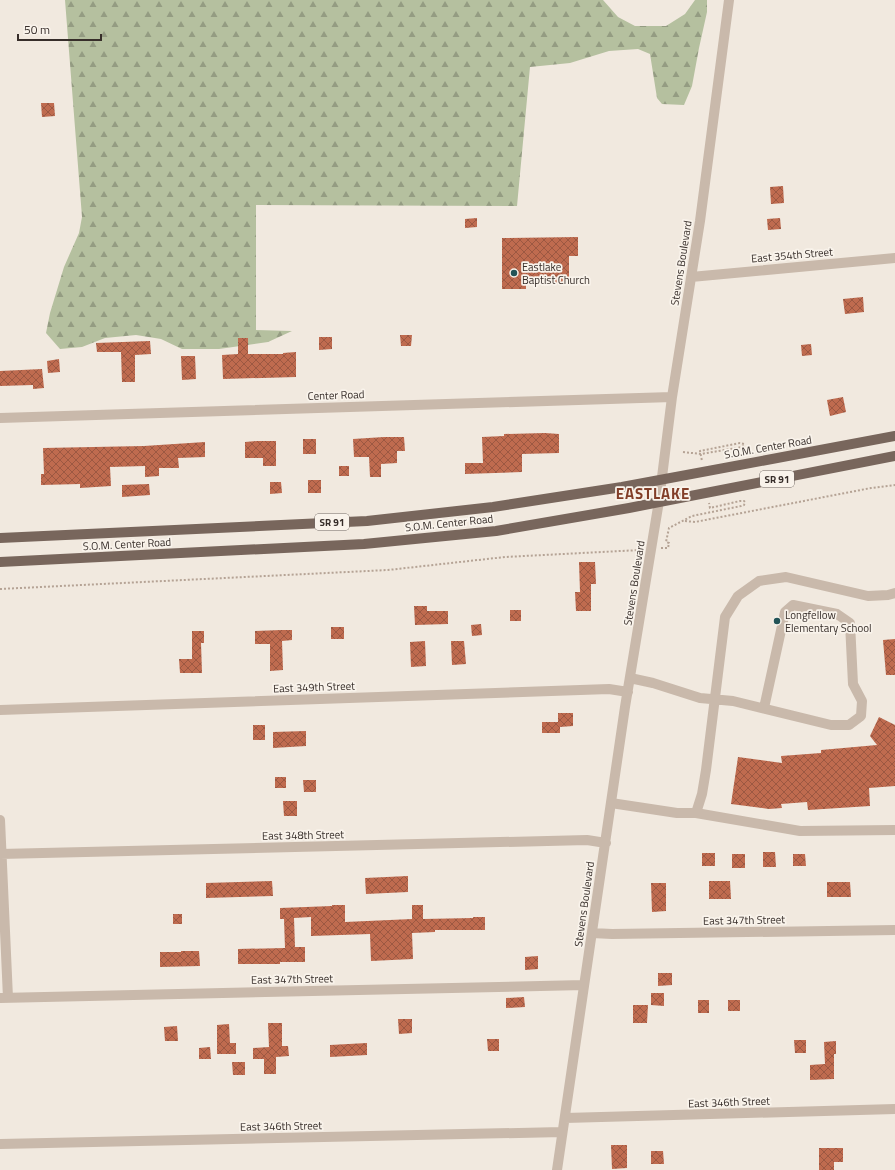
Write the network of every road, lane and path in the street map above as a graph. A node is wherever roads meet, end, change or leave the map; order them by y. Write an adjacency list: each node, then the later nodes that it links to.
1 (729, 0): 3 (street, Stevens Boulevard)
2 (895, 258): 3 (street, East 354th Street)
3 (691, 277): 4 (street, Stevens Boulevard)
4 (672, 397): 5 (street, Center Road); 10 (street, Stevens Boulevard)
5 (0, 418)
6 (895, 436): 10 (main road, S.O.M. Center Road / SR 91)
7 (683, 452): 8 (path)
8 (700, 452)
9 (895, 456): 12 (main road, S.O.M. Center Road / SR 91)
10 (662, 479): 12 (street, Stevens Boulevard); 15 (main road, S.O.M. Center Road / SR 91)
11 (895, 485): 14 (path)
12 (659, 501): 18 (main road, S.O.M. Center Road / SR 91); 21 (street, Stevens Boulevard)
13 (710, 508): 14 (path)
14 (684, 520): 16 (path)
15 (0, 538)
16 (668, 548)
17 (642, 550): 19 (path)
18 (0, 562)
19 (0, 589)
20 (895, 593): 23 (street)
21 (630, 678): 22 (street, Stevens Boulevard); 23 (street)
22 (628, 692): 25 (street, East 349th Street); 26 (street, Stevens Boulevard)
23 (715, 700): 24 (street); 27 (street)
24 (764, 708): 24 (street)
25 (0, 710)
26 (611, 803): 27 (street); 30 (street, Stevens Boulevard)
27 (696, 813): 29 (street)
28 (0, 820): 31 (street)
29 (895, 830)
30 (606, 843): 31 (street, East 348th Street); 33 (street, Stevens Boulevard)
31 (1, 854): 35 (street)
32 (895, 930): 33 (street, East 347th Street)
33 (592, 933): 34 (street, Stevens Boulevard)
34 (584, 985): 35 (street, East 347th Street); 37 (street, Stevens Boulevard)
35 (4, 998)
36 (895, 1109): 37 (street, East 346th Street)
37 (565, 1118): 38 (street, Stevens Boulevard)
38 (562, 1132): 39 (street, East 346th Street); 40 (street, Stevens Boulevard)
39 (0, 1144)
40 (558, 1170)

